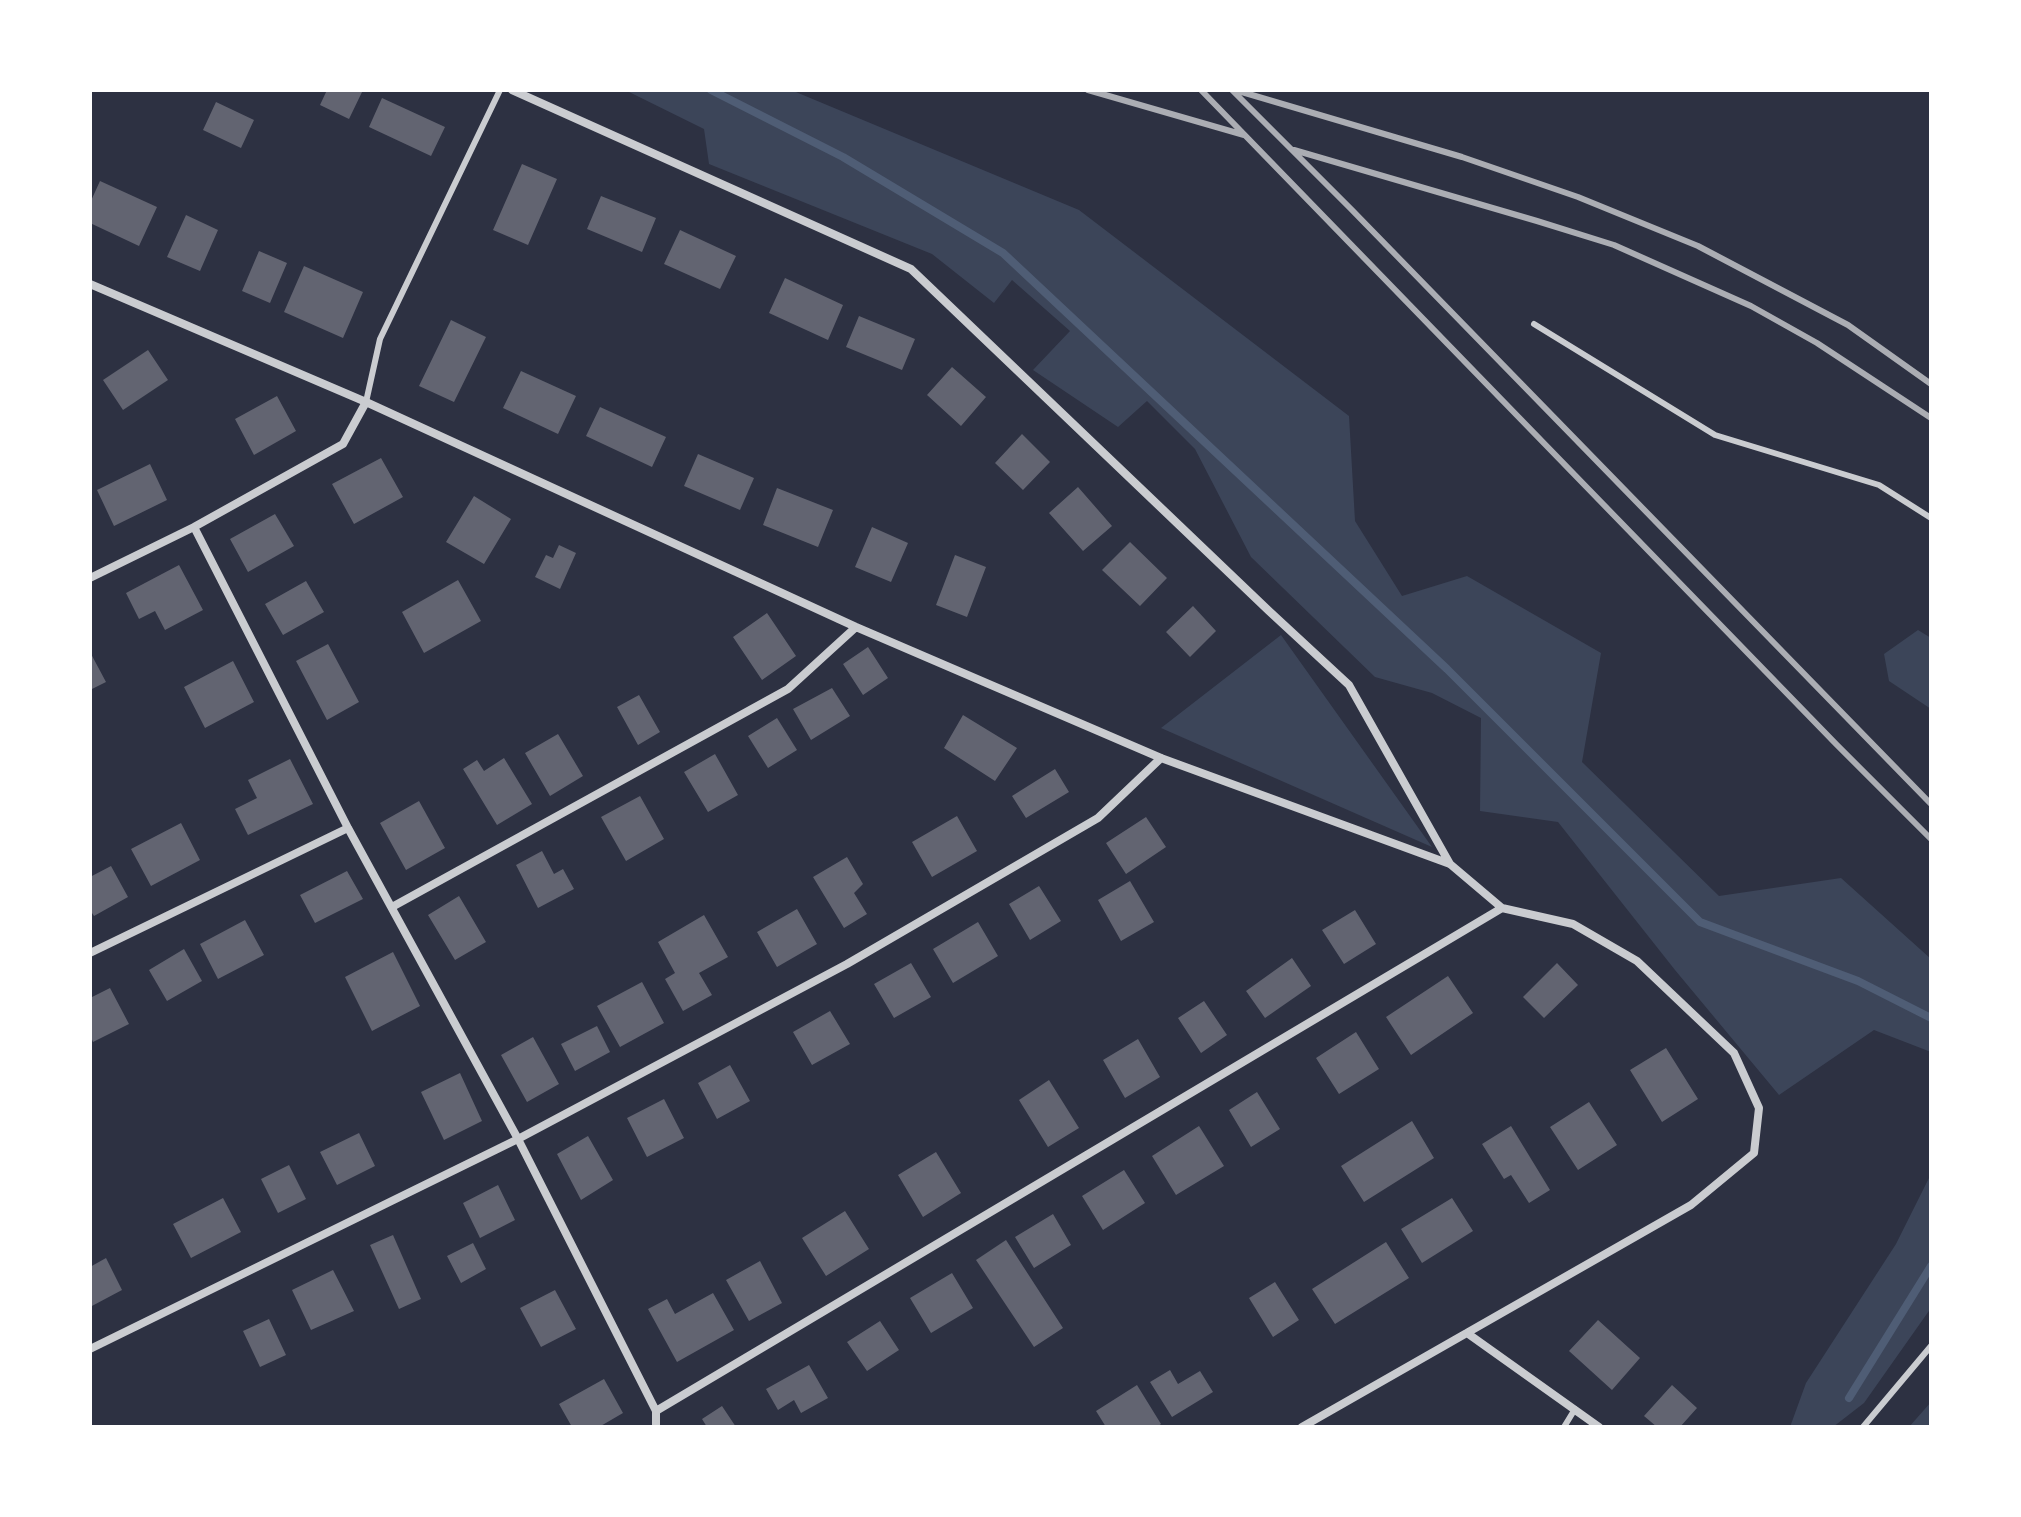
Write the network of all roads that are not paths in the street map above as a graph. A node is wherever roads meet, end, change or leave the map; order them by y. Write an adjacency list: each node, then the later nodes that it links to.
1 (500, 90): 5 (lane)
2 (512, 90): 12 (street)
3 (90, 284): 5 (street)
4 (1534, 324): 6 (lane)
5 (366, 402): 7 (street); 9 (street)
6 (1931, 518)
7 (194, 527): 8 (street); 11 (street)
8 (90, 578)
9 (856, 627): 10 (street); 13 (street)
10 (1161, 758): 12 (street); 16 (street)
11 (348, 828): 13 (street); 15 (street)
12 (1450, 864): 14 (street)
13 (392, 907): 16 (street)
14 (1502, 908): 17 (street); 21 (street)
15 (90, 953)
16 (518, 1139): 19 (street); 21 (street)
17 (1467, 1333): 20 (street); 23 (street)
18 (1931, 1346): 26 (lane)
19 (90, 1349)
20 (1575, 1409): 24 (lane); 25 (street)
21 (656, 1411): 22 (street)
22 (656, 1427)
23 (1302, 1427)
24 (1564, 1427)
25 (1599, 1427)
26 (1863, 1427)

